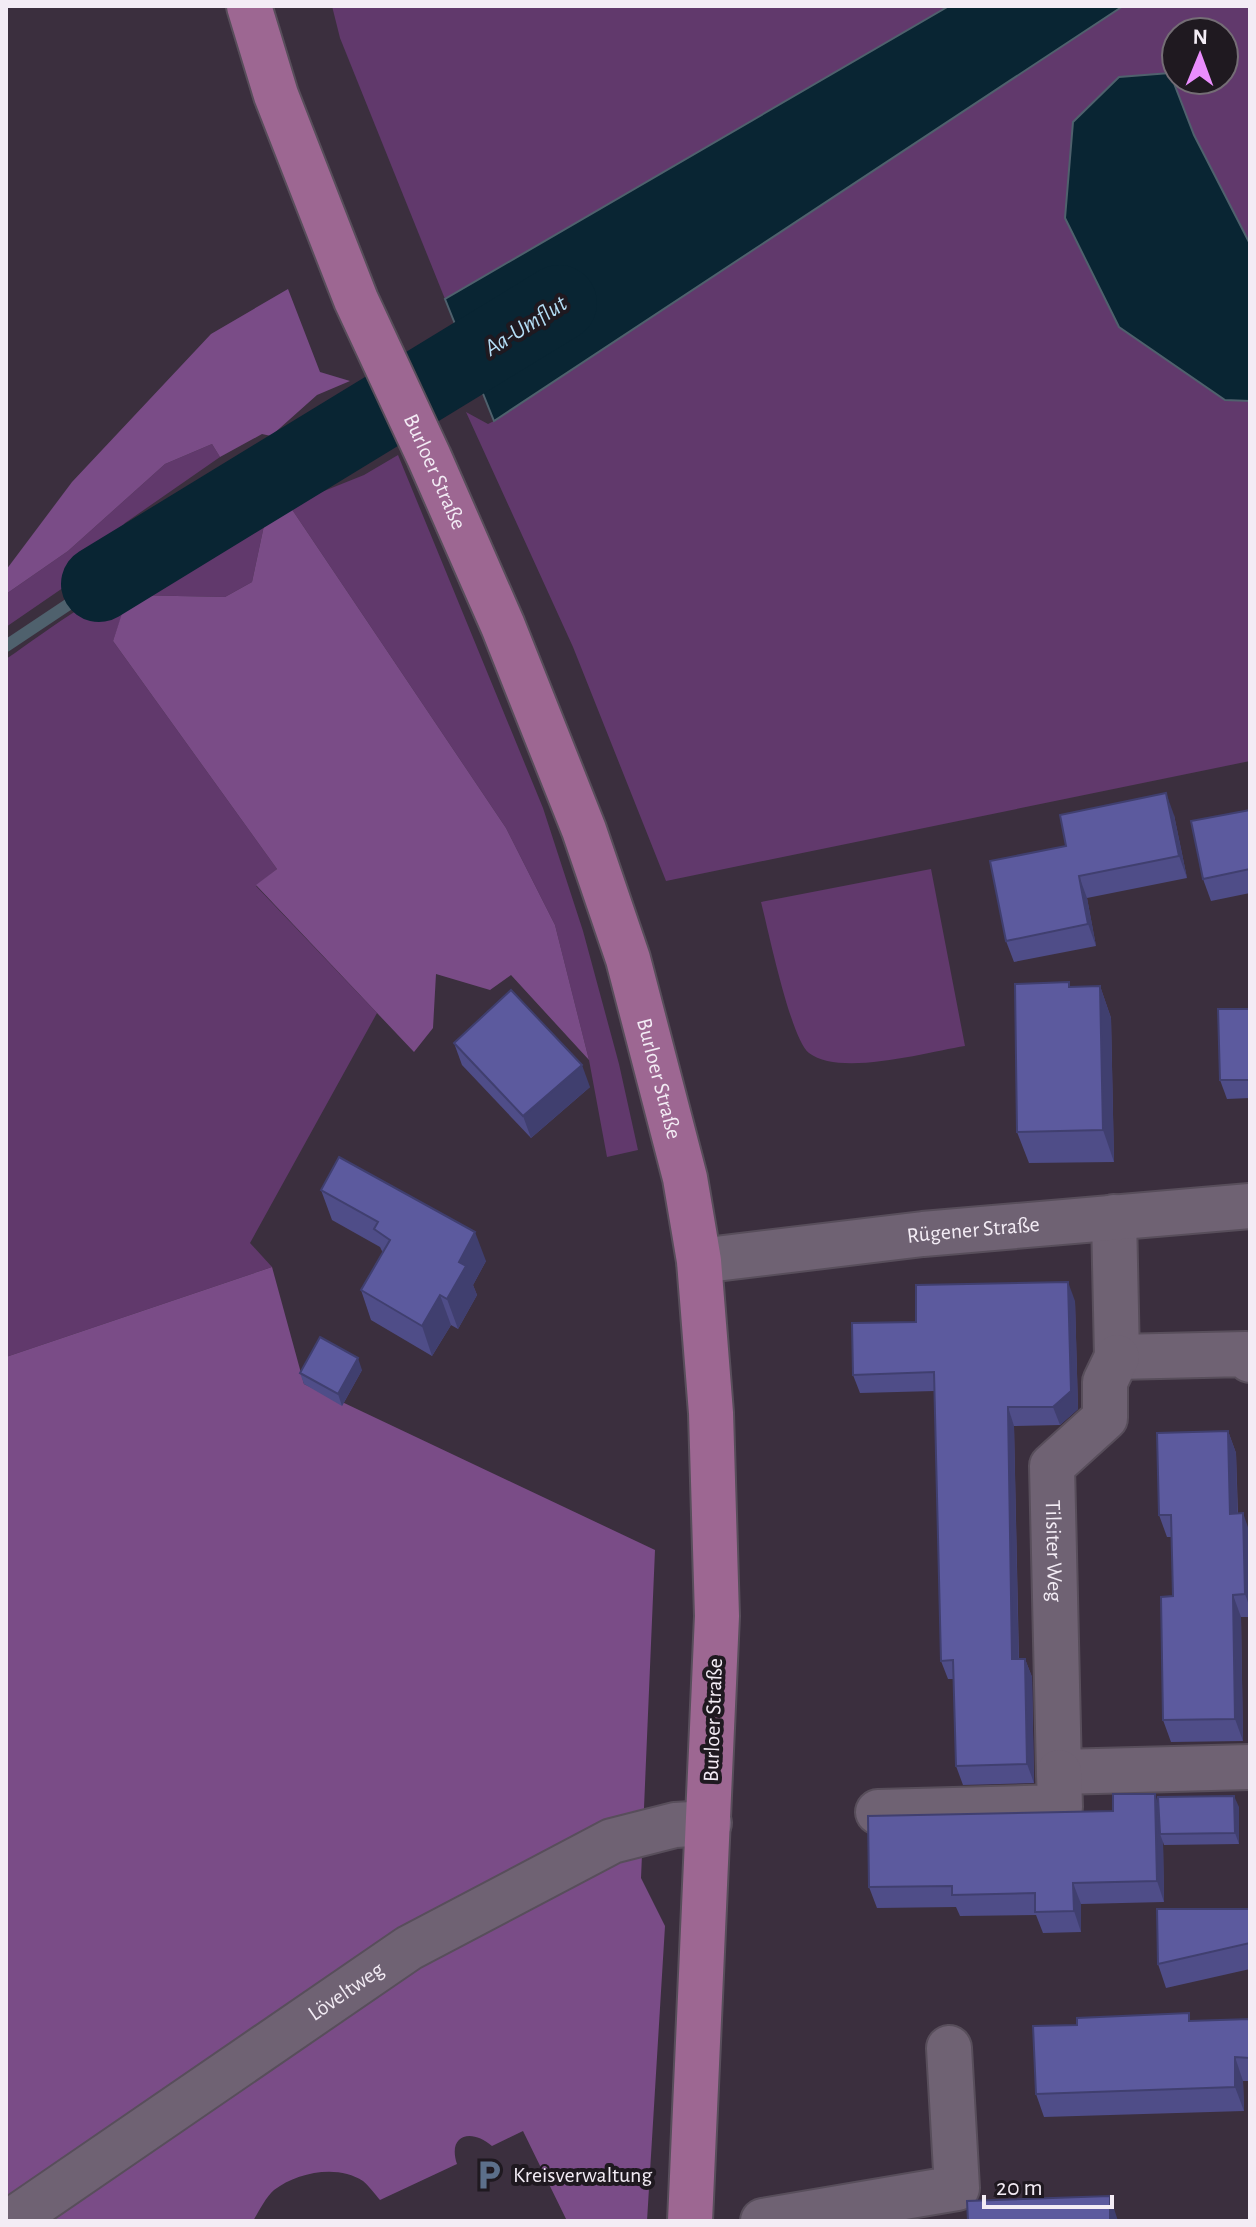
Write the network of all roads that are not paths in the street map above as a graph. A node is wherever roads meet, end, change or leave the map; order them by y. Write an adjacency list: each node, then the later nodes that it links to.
1 (249, 6): 4 (main road, Burloer Straße)
2 (1250, 1206): 3 (street, Rügener Straße)
3 (1114, 1217): 4 (street, Rügener Straße); 5 (street, Tilsiter Weg)
4 (699, 1261): 10 (main road, Burloer Straße)
5 (1117, 1357): 6 (street); 8 (street, Tilsiter Weg)
6 (1250, 1360)
7 (1250, 1767): 8 (street)
8 (1059, 1772): 9 (street, Tilsiter Weg)
9 (878, 1812)
10 (709, 1823): 12 (street, Löveltweg); 13 (main road, Burloer Straße)
11 (949, 2048): 15 (street)
12 (11, 2221)
13 (690, 2221): 14 (street, Burloer Straße)
14 (703, 2221)
15 (763, 2221)

